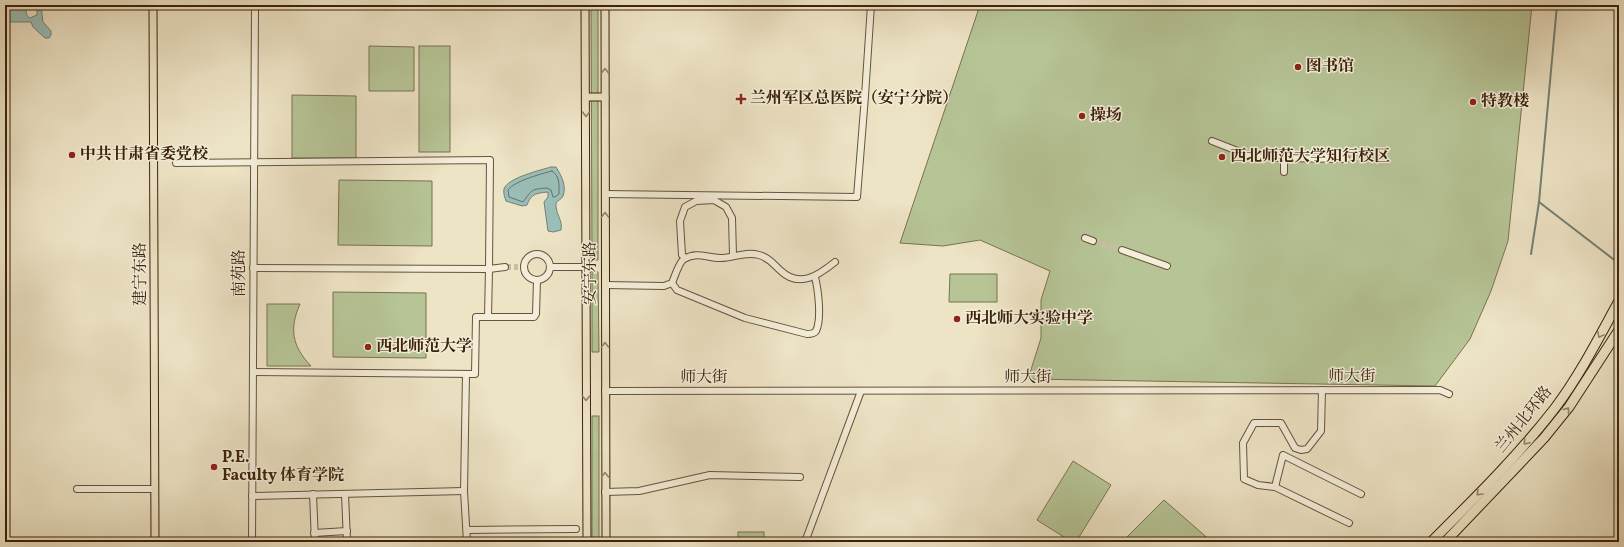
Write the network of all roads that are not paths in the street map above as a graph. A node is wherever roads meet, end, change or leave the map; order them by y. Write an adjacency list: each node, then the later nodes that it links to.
1 (153, 5): 44 (main road, 建宁东路)
2 (255, 5): 12 (street, 南苑路)
3 (585, 5): 7 (main road, 安宁东路)
4 (605, 5): 6 (main road, 安宁东路, one-way to 4)
5 (871, 5): 14 (street)
6 (605, 97): 7 (main road); 14 (main road, 安宁东路)
7 (586, 98): 24 (main road, 安宁东路, one-way to 24)
8 (1212, 141): 9 (street)
9 (1284, 158): 10 (street); 13 (street)
10 (1346, 159)
11 (176, 163): 12 (street)
12 (254, 163): 25 (street, 南苑路); 26 (street)
13 (1284, 172)
14 (605, 194): 30 (main road, 安宁东路, one-way to 14)
15 (1085, 238): 16 (street)
16 (1093, 241)
17 (1122, 250): 21 (street)
18 (733, 255): 19 (street); 19 (street); 27 (street)
19 (685, 258): 29 (street)
20 (836, 262): 27 (street)
21 (1167, 266)
22 (505, 267): 26 (street)
23 (550, 267): 24 (street); 28 (street); 28 (street)
24 (586, 267): 61 (main road, 安宁东路, one-way to 61)
25 (254, 268): 26 (street); 34 (street, 南苑路)
26 (489, 269): 32 (street)
27 (814, 277): 29 (street)
28 (537, 280): 32 (street)
29 (672, 283): 30 (street)
30 (605, 285): 37 (main road, 安宁东路, one-way to 30)
31 (1619, 301): 40 (highway, 兰州北环路, one-way to 40)
32 (488, 317): 35 (street)
33 (1619, 330): 40 (highway, 兰州北环路, one-way to 33)
34 (253, 372): 35 (street); 50 (street, 南苑路)
35 (466, 374): 45 (street)
36 (1322, 390): 38 (street, 师大街); 39 (street, 师大街); 42 (street)
37 (605, 391): 38 (street, 师大街); 46 (main road, 安宁东路, one-way to 37)
38 (861, 391): 63 (street)
39 (1450, 394)
40 (1510, 468): 64 (highway, 兰州北环路, one-way to 64); 65 (highway, 兰州北环路)
41 (800, 478): 46 (street)
42 (1274, 487): 49 (street); 51 (street)
43 (77, 489): 44 (street)
44 (155, 489): 56 (main road, 建宁东路)
45 (464, 491): 48 (street); 53 (street)
46 (605, 492): 62 (main road, 安宁东路)
47 (313, 494): 48 (street); 50 (street); 55 (street)
48 (345, 494): 54 (street)
49 (1361, 494)
50 (252, 496): 57 (street, 南苑路)
51 (1349, 523)
52 (576, 529): 53 (street)
53 (466, 530): 60 (street)
54 (347, 531): 55 (street); 59 (street)
55 (314, 532): 58 (street)
56 (155, 542)
57 (252, 542)
58 (315, 542)
59 (347, 542)
60 (467, 542)
61 (587, 542)
62 (606, 542)
63 (805, 542)
64 (1431, 542)
65 (1445, 542)

